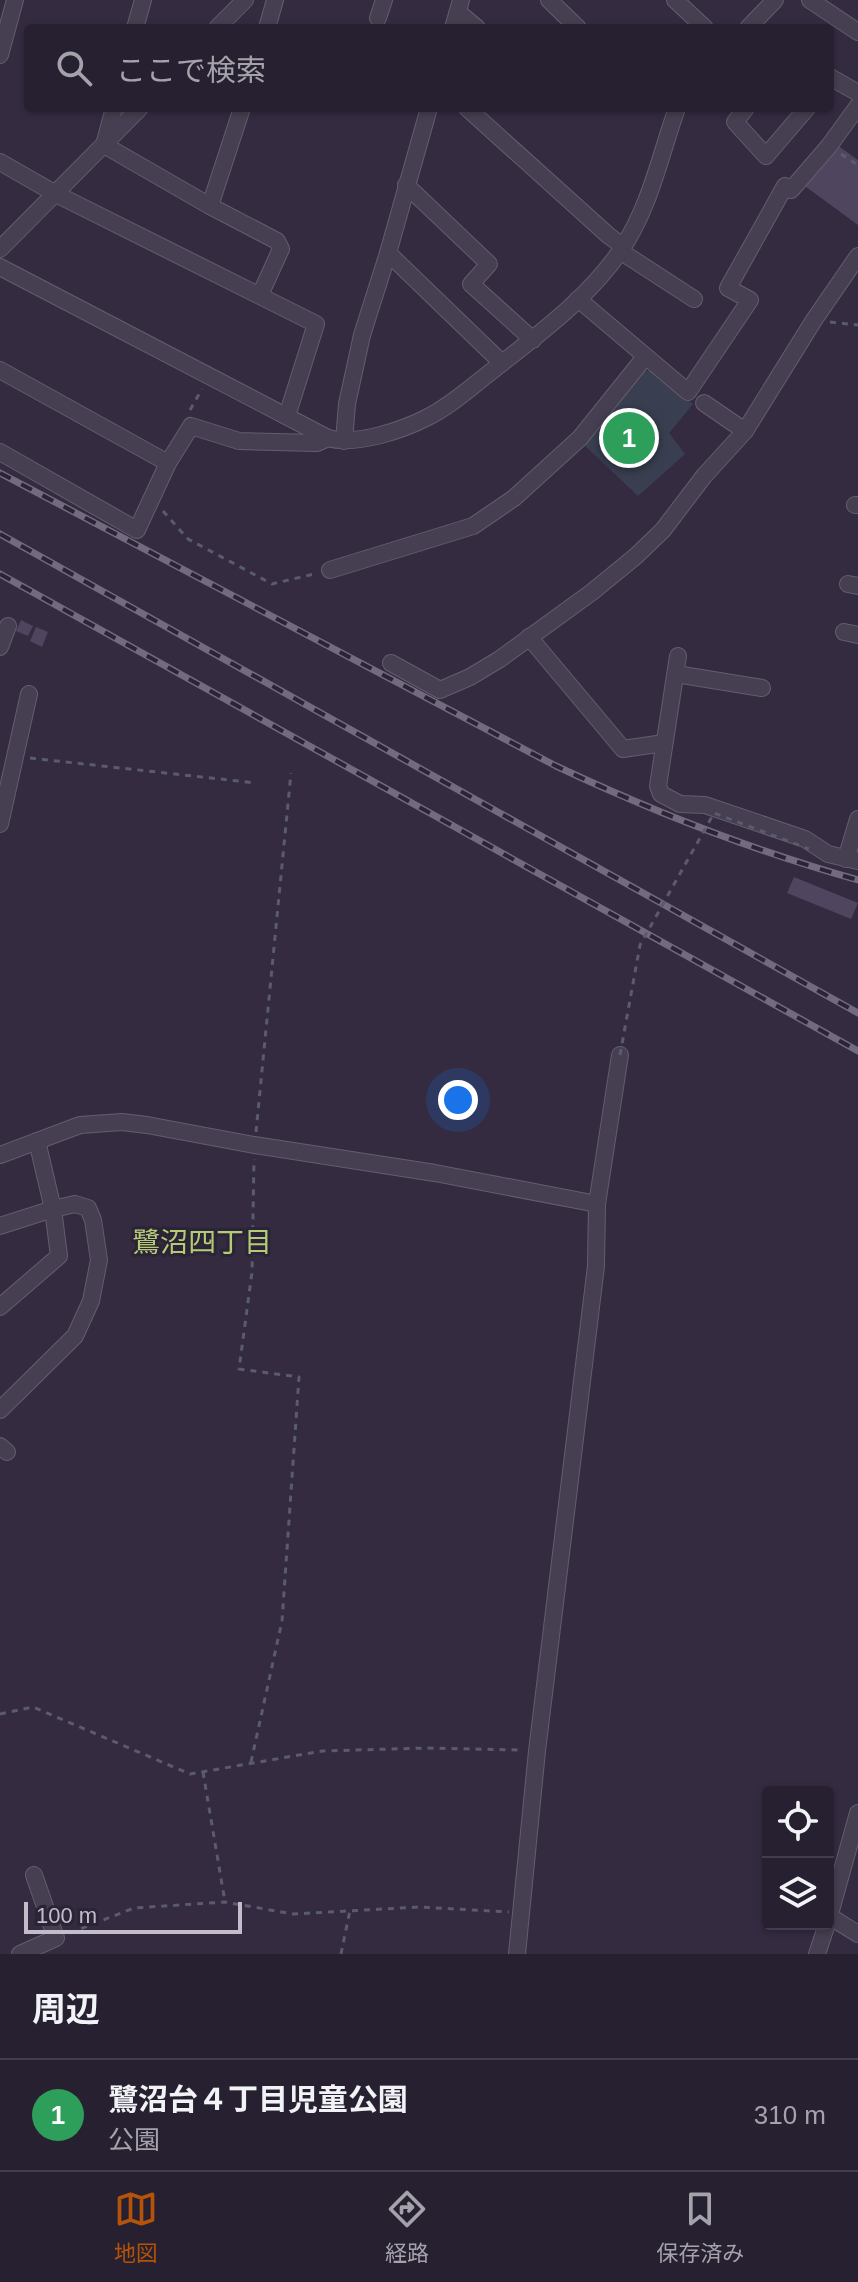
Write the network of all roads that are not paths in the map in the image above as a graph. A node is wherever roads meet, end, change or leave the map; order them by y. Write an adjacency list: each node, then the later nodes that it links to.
1 (15, 0): 18 (street)
2 (143, 0): 11 (street)
3 (245, 0): 12 (street)
4 (275, 0): 13 (street)
5 (384, 0): 10 (street)
6 (549, 0): 14 (street)
7 (675, 0): 15 (street)
8 (810, 0): 17 (street)
9 (766, 3): 16 (street)
10 (378, 18)
11 (136, 24)
12 (221, 24)
13 (268, 24)
14 (574, 24)
15 (701, 24)
16 (755, 24)
17 (858, 32)
18 (0, 55)
19 (834, 81): 20 (street)
20 (858, 93)
21 (858, 106): 44 (street)
22 (113, 112): 30 (street)
23 (136, 112): 30 (street)
24 (241, 112): 34 (street)
25 (428, 112): 32 (street)
26 (471, 112): 35 (street)
27 (671, 112): 35 (street)
28 (743, 112): 29 (street)
29 (804, 112)
30 (104, 145): 33 (street); 34 (street)
31 (0, 162): 33 (street)
32 (406, 185): 37 (street); 43 (street)
33 (56, 194): 36 (street); 40 (street)
34 (210, 206): 40 (street)
35 (622, 248): 41 (street); 42 (street)
36 (0, 249)
37 (388, 253): 45 (street); 50 (street)
38 (858, 256): 49 (street)
39 (0, 267): 48 (street)
40 (260, 295): 48 (street)
41 (578, 299): 43 (street); 44 (street)
42 (694, 299)
43 (533, 340): 45 (street)
44 (645, 357): 53 (street)
45 (502, 363): 50 (street)
46 (0, 370): 52 (street)
47 (704, 403): 49 (street)
48 (287, 416): 50 (street)
49 (745, 431): 55 (street)
50 (336, 439): 52 (street)
51 (0, 452): 52 (street)
52 (168, 463)
53 (330, 570)
54 (8, 626): 56 (street)
55 (529, 637): 58 (street); 62 (street)
56 (0, 647)
57 (678, 656): 59 (street)
58 (391, 663)
59 (676, 674): 60 (street); 62 (street)
60 (762, 688)
61 (29, 694): 64 (street)
62 (664, 743): 65 (street)
63 (858, 819): 65 (street)
64 (0, 824)
65 (852, 860)
66 (620, 1055): 69 (street)
67 (37, 1141): 68 (street); 69 (street); 70 (street)
68 (0, 1155)
69 (597, 1204): 81 (street)
70 (53, 1209): 71 (street); 72 (street); 73 (street)
71 (0, 1226)
72 (0, 1307)
73 (0, 1410)
74 (858, 1813): 76 (street)
75 (34, 1875): 80 (street)
76 (834, 1899)
77 (834, 1923): 79 (street)
78 (825, 1930): 82 (street)
79 (858, 1934)
80 (20, 1954)
81 (517, 1954)
82 (817, 1954)

